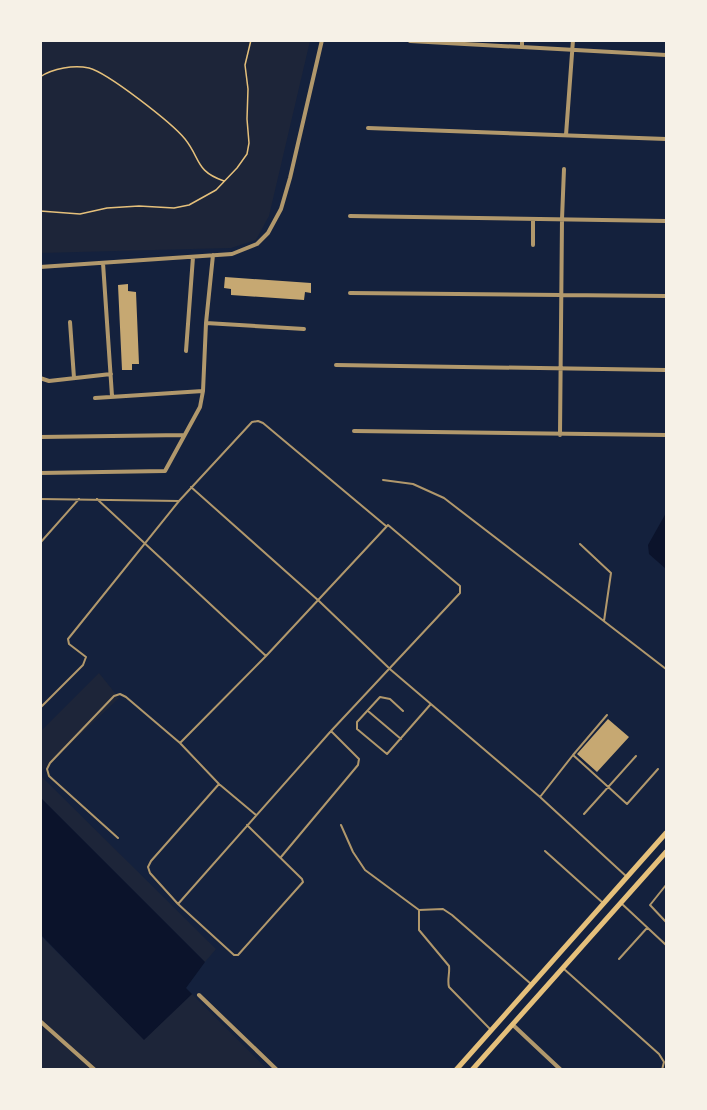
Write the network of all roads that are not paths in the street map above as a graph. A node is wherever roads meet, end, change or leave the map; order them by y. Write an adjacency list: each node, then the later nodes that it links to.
1 (322, 40): 17 (street)
2 (522, 40): 5 (street)
3 (573, 40): 6 (street)
4 (410, 41): 5 (street)
5 (522, 47): 6 (street)
6 (573, 50): 7 (street); 9 (street)
7 (666, 55)
8 (368, 128): 9 (street)
9 (566, 135): 10 (street)
10 (666, 139)
11 (564, 169): 14 (street)
12 (350, 216): 13 (street)
13 (534, 219): 14 (street); 16 (street)
14 (562, 219): 15 (street); 22 (street)
15 (666, 221)
16 (533, 245)
17 (213, 255): 18 (street); 25 (street)
18 (193, 257): 19 (street); 27 (street)
19 (103, 262): 20 (street); 31 (street)
20 (40, 267)
21 (350, 293): 22 (street)
22 (562, 295): 23 (street); 29 (street)
23 (666, 296)
24 (70, 322): 33 (street)
25 (206, 323): 26 (street); 34 (street)
26 (304, 329)
27 (186, 351)
28 (336, 365): 29 (street)
29 (562, 369): 30 (street); 39 (street)
30 (666, 370)
31 (111, 374): 33 (street); 35 (street)
32 (40, 378): 33 (street)
33 (74, 378)
34 (203, 391): 35 (street); 38 (street)
35 (112, 396): 36 (street)
36 (95, 398)
37 (354, 431): 39 (street)
38 (185, 435): 41 (street); 42 (street)
39 (560, 435): 40 (street)
40 (666, 435)
41 (40, 437)
42 (40, 473)
43 (383, 480): 54 (lane)
44 (191, 487): 48 (lane); 49 (lane); 53 (lane)
45 (40, 499): 46 (lane)
46 (79, 499): 47 (lane); 50 (lane)
47 (97, 500): 48 (lane); 51 (lane)
48 (179, 501): 51 (lane)
49 (386, 526): 53 (lane); 57 (lane)
50 (40, 543)
51 (145, 544): 55 (lane); 59 (lane)
52 (580, 544): 54 (lane)
53 (319, 601): 55 (lane); 57 (lane)
54 (604, 621): 56 (lane)
55 (266, 656): 65 (lane)
56 (666, 669)
57 (391, 670): 58 (lane); 63 (lane)
58 (430, 704): 64 (lane); 71 (lane)
59 (40, 708)
60 (368, 711): 61 (lane); 64 (lane); 64 (lane)
61 (403, 711)
62 (608, 715): 66 (lane)
63 (331, 731): 73 (lane); 80 (lane)
64 (401, 739)
65 (180, 743): 69 (lane); 77 (lane)
66 (573, 755): 70 (lane); 71 (lane)
67 (636, 756): 70 (lane)
68 (658, 769): 70 (lane)
69 (219, 784): 73 (lane); 85 (lane)
70 (608, 788): 72 (lane)
71 (540, 797): 81 (lane)
72 (584, 814)
73 (256, 815): 74 (lane)
74 (247, 825): 80 (lane); 85 (lane)
75 (341, 825): 86 (lane)
76 (666, 833): 81 (main road)
77 (118, 838)
78 (545, 851): 83 (lane)
79 (666, 852): 84 (main road)
80 (280, 857): 85 (lane)
81 (627, 877): 83 (main road)
82 (666, 885): 87 (lane)
83 (603, 903): 92 (main road)
84 (621, 903): 88 (lane); 91 (main road)
85 (178, 904)
86 (419, 910): 92 (lane); 96 (lane)
87 (666, 922)
88 (647, 927): 89 (lane); 90 (lane)
89 (666, 945)
90 (619, 959)
91 (564, 969): 95 (main road); 102 (lane)
92 (532, 984): 96 (main road)
93 (199, 995): 98 (street)
94 (40, 1021): 97 (street)
95 (513, 1025): 100 (main road); 101 (street)
96 (490, 1029): 99 (main road)
97 (95, 1070)
98 (277, 1070)
99 (456, 1070)
100 (472, 1070)
101 (561, 1070)
102 (662, 1070)

